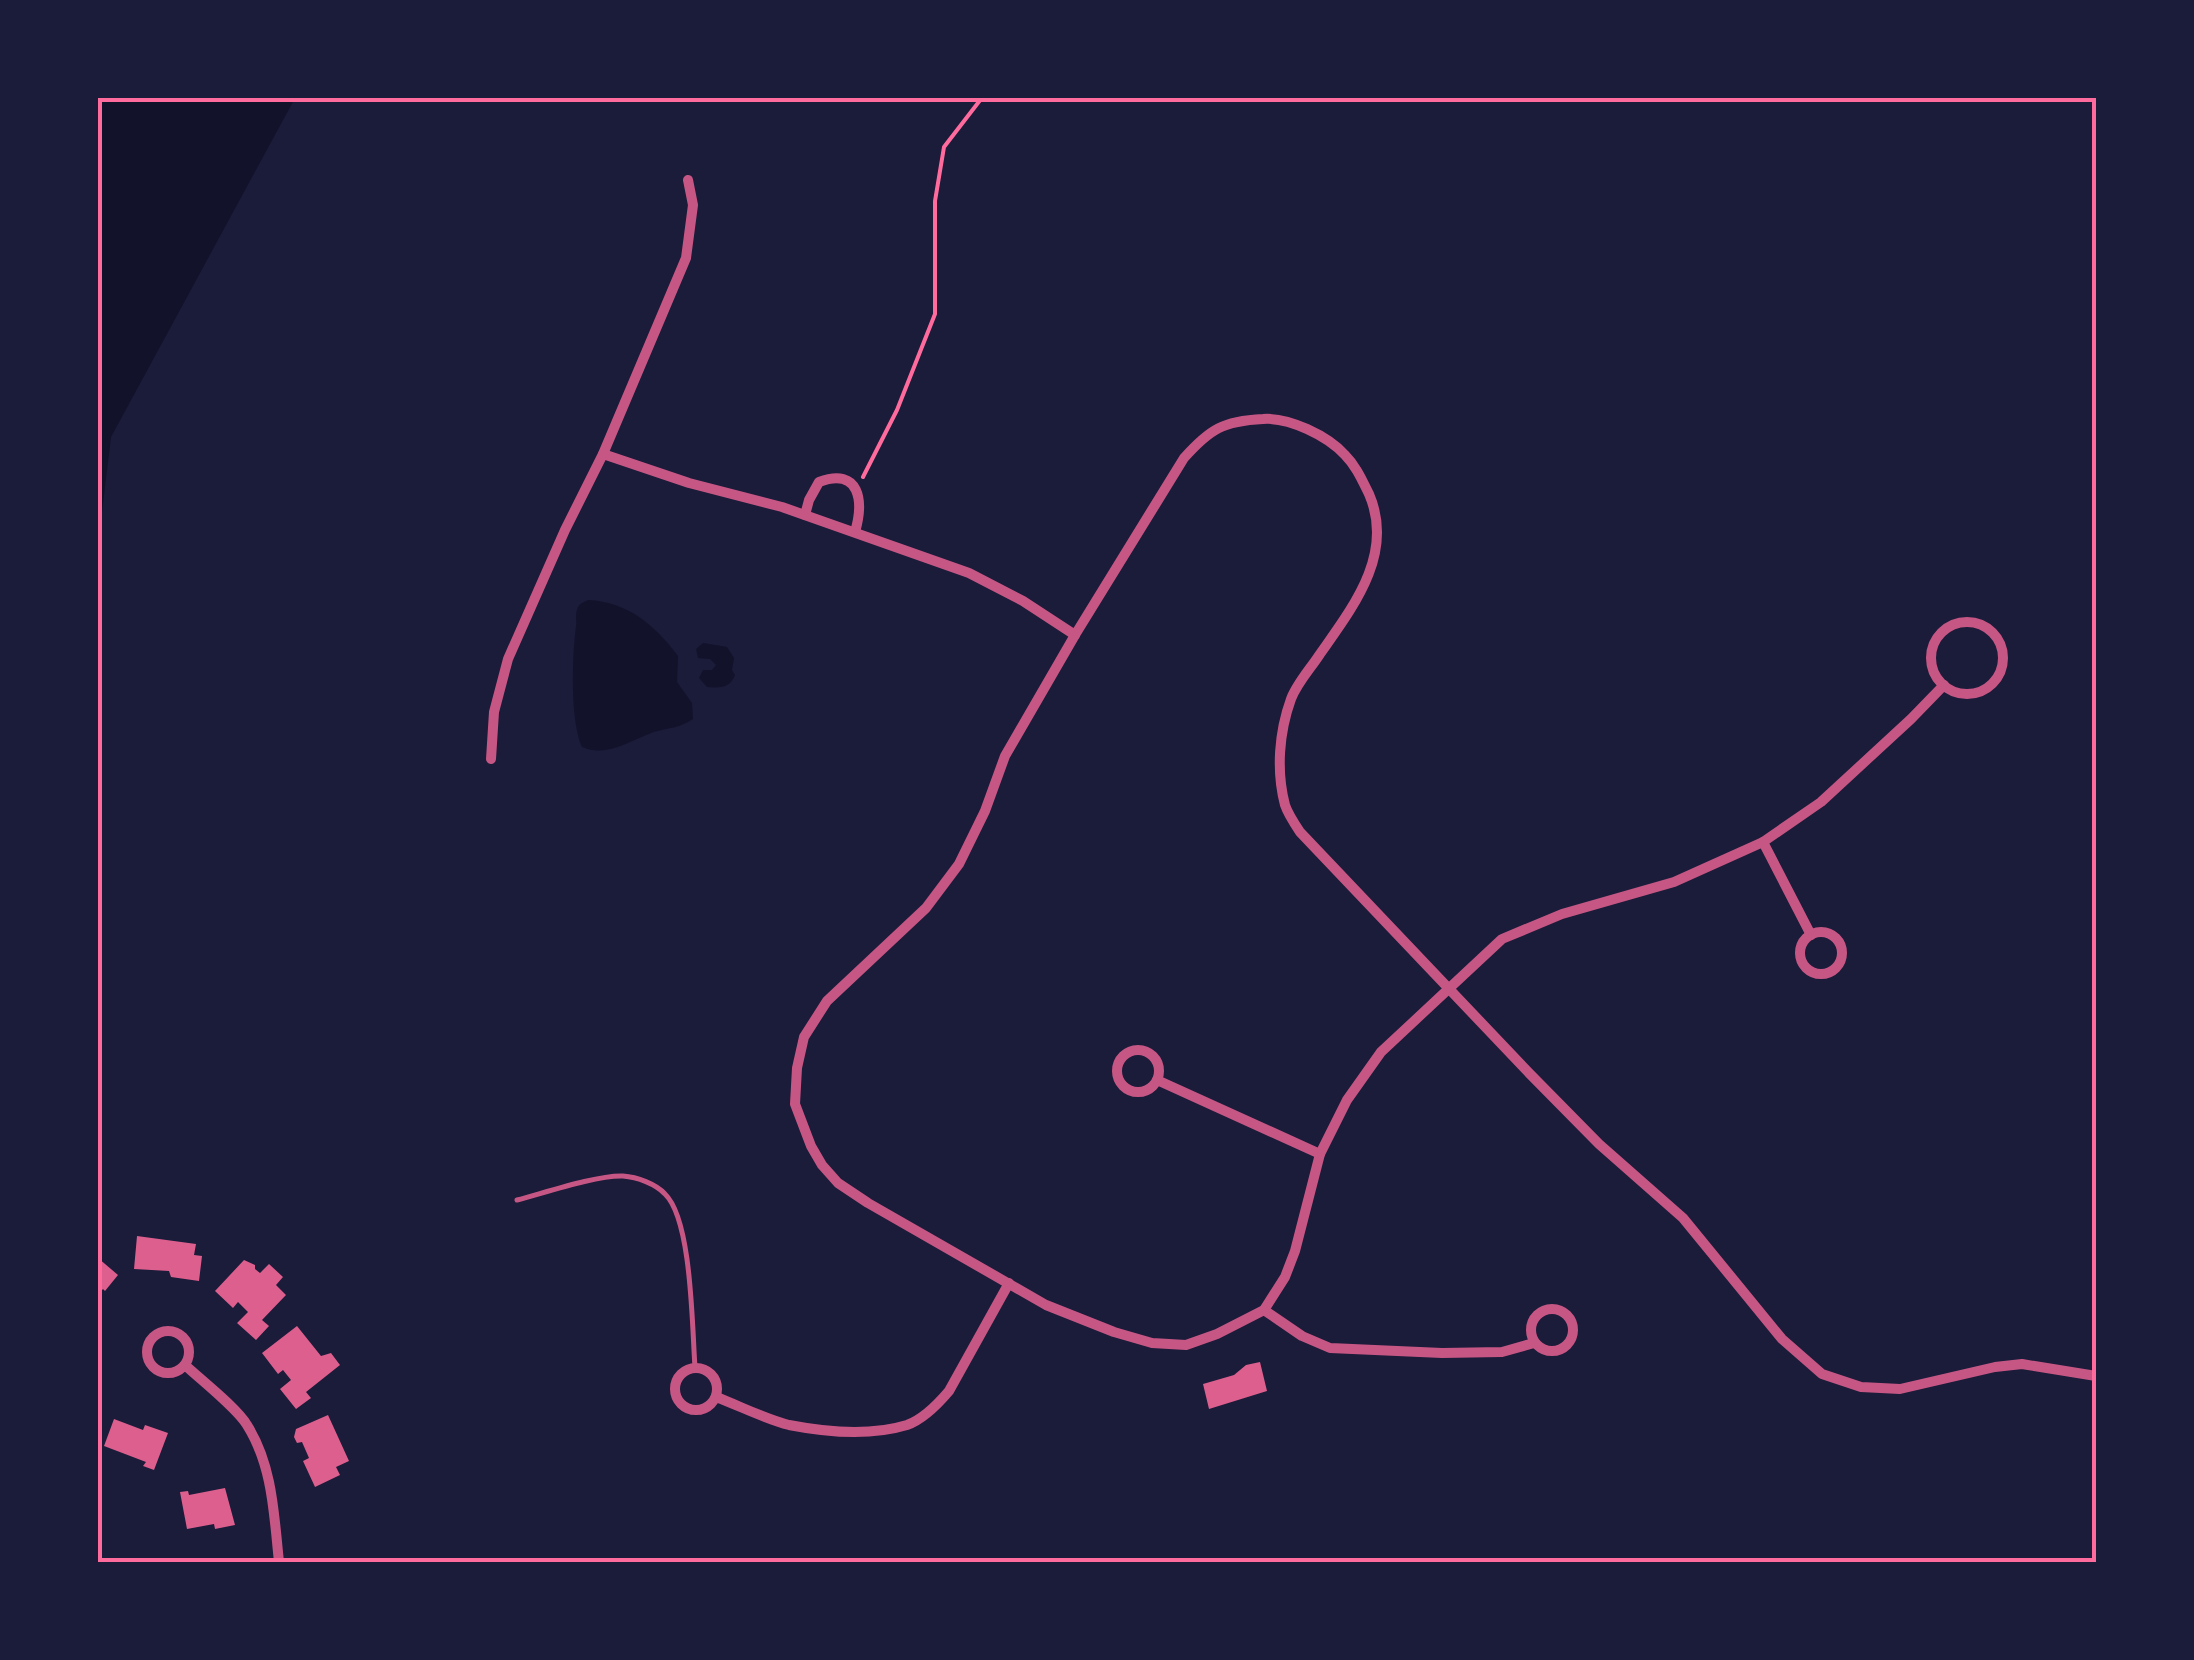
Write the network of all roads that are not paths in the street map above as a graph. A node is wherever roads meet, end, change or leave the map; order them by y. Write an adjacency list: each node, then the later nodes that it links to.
1 (688, 180): 2 (street)
2 (603, 454): 3 (street); 7 (street)
3 (805, 515): 4 (street); 4 (street)
4 (855, 532): 5 (street)
5 (1075, 635): 10 (street); 14 (street)
6 (1944, 685): 6 (street); 8 (street)
7 (491, 758)
8 (1762, 842): 9 (street); 10 (street)
9 (1811, 935): 9 (street)
10 (1448, 988): 12 (street); 19 (street)
11 (1157, 1080): 11 (street); 12 (street)
12 (1320, 1154): 15 (street)
13 (517, 1200): 18 (lane)
14 (1009, 1283): 15 (street); 20 (street)
15 (1264, 1310): 16 (street)
16 (1534, 1343): 16 (street)
17 (185, 1365): 17 (street); 21 (street)
18 (695, 1368): 20 (street); 20 (street)
19 (2096, 1376)
20 (716, 1397)
21 (279, 1562)

